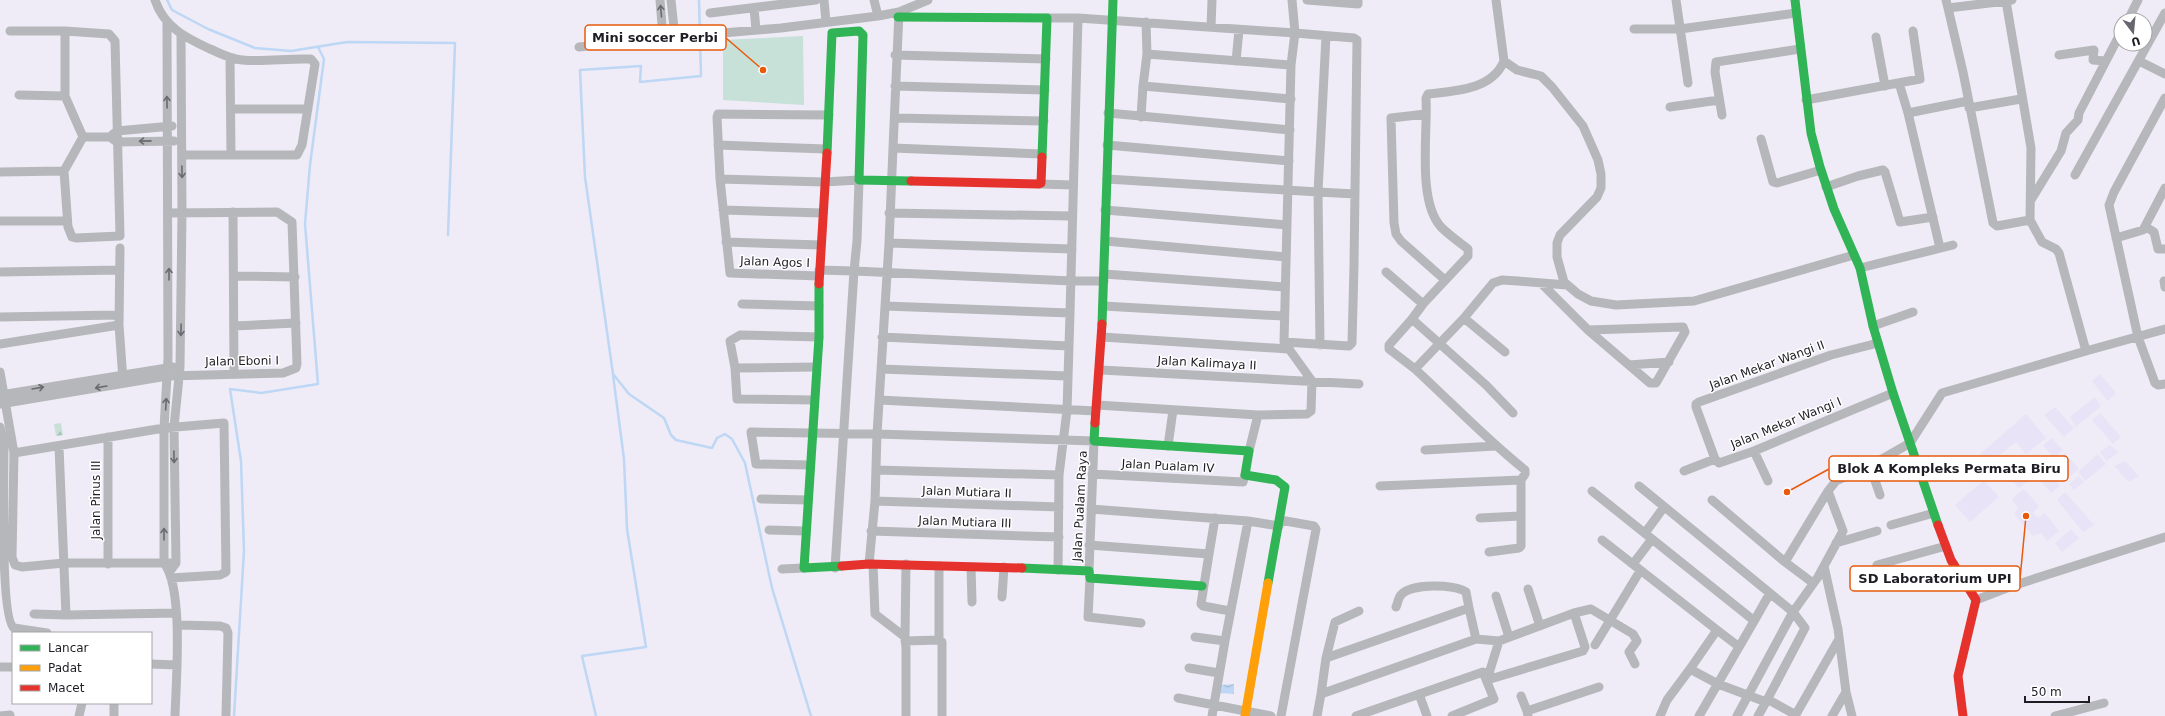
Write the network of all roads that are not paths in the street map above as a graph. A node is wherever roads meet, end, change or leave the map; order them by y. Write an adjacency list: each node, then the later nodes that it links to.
1 (155, 0): 29 (street)
2 (660, 0): 45 (street, one-way to 2)
3 (671, 0): 43 (street)
4 (816, 0): 19 (street)
5 (824, 0): 30 (street)
6 (874, 0): 25 (street)
7 (928, 0): 24 (street)
8 (1113, 0): 28 (street)
9 (1212, 0): 32 (street)
10 (1292, 0): 40 (street)
11 (1307, 0): 12 (street)
12 (1358, 0)
13 (1496, 0): 56 (street)
14 (1676, 0): 34 (street)
15 (1795, 0): 22 (street)
16 (2009, 0): 18 (street); 70 (street)
17 (2138, 0): 20 (street)
18 (1947, 4): 73 (street)
19 (754, 8): 21 (street); 35 (street)
20 (2132, 12)
21 (710, 13)
22 (1796, 13): 34 (street); 48 (street)
23 (2165, 13): 54 (street)
24 (898, 14): 25 (street); 26 (street); 50 (street)
25 (878, 16): 30 (street)
26 (1047, 18): 27 (street); 53 (street)
27 (1078, 18): 28 (street); 111 (street)
28 (1113, 20): 31 (street); 77 (street)
29 (167, 22): 41 (street); 85 (street, one-way to 29)
30 (826, 22): 35 (street)
31 (1146, 22): 32 (street); 49 (street)
32 (1211, 27): 36 (street)
33 (1634, 29): 34 (street)
34 (1680, 29): 60 (street)
35 (756, 30): 43 (street)
36 (1239, 30): 40 (street); 55 (street)
37 (65, 31): 39 (street); 67 (street); 89 (street)
38 (1913, 31): 61 (street)
39 (10, 32)
40 (1294, 33): 42 (street); 58 (street)
41 (181, 35): 52 (street); 86 (street)
42 (1326, 36): 115 (street); 116 (street)
43 (675, 37): 45 (street)
44 (1876, 37): 64 (street)
45 (663, 38): 47 (street)
46 (2113, 46): 57 (street)
47 (579, 47)
48 (1800, 49): 71 (street); 72 (street)
49 (1147, 54): 55 (street); 63 (street)
50 (896, 55): 53 (street); 62 (street)
51 (2059, 55): 57 (street)
52 (230, 58): 75 (street); 76 (street)
53 (1046, 59): 65 (street)
54 (2139, 60): 59 (street); 104 (street)
55 (1236, 61): 58 (street)
56 (1504, 61): 79 (street); 157 (street)
57 (2105, 61): 117 (street)
58 (1291, 65): 69 (street)
59 (2165, 74)
60 (1688, 82)
61 (1899, 83): 64 (street); 78 (street)
62 (895, 86): 65 (street); 83 (street)
63 (1143, 86): 69 (street); 82 (street)
64 (1885, 86): 72 (street)
65 (1045, 90): 84 (street)
66 (19, 95): 67 (street)
67 (65, 96): 88 (street)
68 (2165, 98): 132 (street)
69 (1291, 99): 87 (street)
70 (2022, 99): 73 (street); 117 (street)
71 (1719, 100): 74 (street); 81 (street)
72 (1806, 100): 102 (street)
73 (1969, 105): 78 (street); 127 (street)
74 (1670, 107)
75 (231, 109): 76 (street); 98 (street)
76 (308, 109): 98 (street)
77 (1108, 113): 82 (street); 94 (street)
78 (1908, 113): 126 (street)
79 (1426, 114): 154 (street); 154 (street)
80 (829, 115): 93 (street); 95 (street); 108 (street)
81 (1722, 115)
82 (1140, 117): 87 (street)
83 (895, 118): 84 (street); 96 (street)
84 (1044, 121): 97 (street)
85 (167, 126): 86 (street); 89 (street); 91 (street)
86 (181, 126): 92 (street)
87 (1290, 130): 100 (street)
88 (83, 137): 89 (street); 101 (street)
89 (115, 137): 91 (street, one-way to 89); 129 (street)
90 (1761, 138): 102 (street)
91 (168, 141): 92 (street); 121 (street)
92 (182, 141): 99 (street)
93 (718, 145): 95 (street); 105 (street)
94 (1107, 145): 100 (street); 107 (street)
95 (826, 148): 109 (street)
96 (893, 148): 97 (street); 106 (street)
97 (1042, 154): 110 (street)
98 (231, 155): 99 (street)
99 (182, 156): 123 (street, one-way to 123)
100 (1289, 161): 114 (street)
101 (64, 170): 103 (street); 129 (street)
102 (1821, 170): 112 (street)
103 (0, 172)
104 (2075, 175)
105 (720, 179): 109 (street); 118 (street)
106 (892, 179): 108 (street); 110 (street); 122 (street)
107 (1107, 179): 114 (street); 119 (street)
108 (859, 180): 109 (street); 146 (street)
109 (824, 182): 124 (street)
110 (1040, 184): 111 (street)
111 (1073, 185): 125 (street)
112 (1826, 186): 126 (street); 142 (street)
113 (2165, 188): 131 (street)
114 (1289, 191): 115 (street); 130 (street)
115 (1318, 192): 116 (street); 184 (street)
116 (1355, 194): 184 (street)
117 (2031, 200): 127 (street)
118 (722, 210): 124 (street); 134 (street)
119 (1106, 210): 130 (street); 133 (street)
120 (233, 212): 123 (street); 151 (street); 152 (street, Jalan Eboni I)
121 (169, 213): 123 (street); 196 (street, one-way to 121)
122 (889, 213): 125 (street); 135 (street)
123 (182, 214): 198 (street, one-way to 198)
124 (823, 214): 136 (street)
125 (1071, 216): 140 (street)
126 (1933, 217): 139 (street)
127 (2030, 220): 187 (street)
128 (0, 221): 129 (street)
129 (67, 221)
130 (1287, 225): 143 (street)
131 (2146, 226): 132 (street); 141 (street)
132 (2116, 238): 179 (street)
133 (1105, 241): 143 (street); 153 (street)
134 (726, 242): 136 (street); 149 (street, Jalan Agos I)
135 (889, 243): 140 (street); 150 (street)
136 (821, 245): 149 (street)
137 (1953, 246): 139 (street)
138 (120, 248): 145 (street)
139 (1940, 248): 144 (street)
140 (1072, 249): 155 (street)
141 (2165, 249)
142 (1854, 255): 144 (street); 157 (street)
143 (1286, 257): 158 (street)
144 (1860, 268): 174 (street)
145 (120, 270): 147 (street); 166 (street)
146 (854, 271): 149 (street, Jalan Agos I); 150 (street, Jalan Agos I); 218 (street)
147 (0, 272)
148 (1386, 272): 160 (street)
149 (819, 273): 161 (street)
150 (887, 274): 155 (street, Jalan Agos I); 162 (street)
151 (234, 276): 152 (street); 173 (street)
152 (295, 277): 171 (street, Jalan Eboni I)
153 (1104, 277): 155 (street, Jalan Agos I); 158 (street, Jalan Agos I); 163 (street)
154 (1445, 280): 160 (street)
155 (1072, 282): 165 (street)
156 (1541, 283): 157 (street); 169 (street); 176 (street)
157 (1567, 285)
158 (1285, 287): 167 (street)
159 (742, 304): 161 (street)
160 (1423, 304): 170 (street)
161 (819, 306): 180 (street)
162 (885, 306): 165 (street); 177 (street)
163 (1103, 306): 167 (street); 178 (street)
164 (1913, 312): 174 (street)
165 (1070, 313): 185 (street)
166 (119, 315): 168 (street); 172 (street)
167 (1283, 316): 186 (street)
168 (0, 317)
169 (1464, 318): 183 (street); 188 (street)
170 (1412, 319): 183 (street); 194 (street)
171 (296, 324): 173 (street); 199 (street, Jalan Eboni I)
172 (119, 325): 182 (street); 201 (street)
173 (234, 326): 199 (street)
174 (1873, 326): 181 (street)
175 (2165, 329): 179 (street)
176 (1588, 330): 189 (street); 190 (street)
177 (882, 337): 185 (street); 193 (street)
178 (1102, 337): 186 (street); 195 (street)
179 (2138, 337): 187 (street); 204 (street)
180 (818, 338): 191 (street); 192 (street)
181 (1878, 343): 205 (street); 231 (street, Jalan Mekar Wangi II)
182 (0, 344)
183 (1441, 344): 194 (street); 212 (street)
184 (1320, 345): 186 (street)
185 (1068, 346): 200 (street)
186 (1286, 346): 202 (street)
187 (2086, 351): 223 (street)
188 (1505, 352)
189 (1669, 362): 190 (street); 190 (street)
190 (1629, 365)
191 (816, 367): 192 (street); 207 (street)
192 (735, 368): 207 (street)
193 (881, 369): 200 (street); 208 (street)
194 (1415, 369): 225 (street)
195 (1101, 370): 202 (street, Jalan Kalimaya II); 209 (street)
196 (168, 371): 198 (street); 201 (street); 216 (street, one-way to 196)
197 (0, 372): 206 (street)
198 (180, 372): 199 (street, Jalan Eboni I); 215 (street)
199 (234, 374)
200 (1066, 376): 210 (street)
201 (123, 378): 206 (street)
202 (1312, 381): 203 (street, Jalan Kalimaya II); 213 (street)
203 (1359, 384)
204 (2165, 384)
205 (1893, 393): 223 (street); 229 (street, Jalan Mekar Wangi I)
206 (2, 399): 230 (street)
207 (814, 400): 217 (street)
208 (879, 400): 210 (street); 219 (street)
209 (1097, 408): 210 (street); 211 (street); 222 (street)
210 (1067, 410): 221 (street)
211 (1173, 410): 213 (street); 224 (street)
212 (1513, 413)
213 (1258, 414): 228 (street)
214 (0, 426): 316 (street)
215 (174, 427): 216 (street); 276 (street, one-way to 276); 291 (street)
216 (164, 428): 220 (street); 275 (street, one-way to 216)
217 (813, 432): 218 (street); 232 (street); 232 (street)
218 (843, 433): 219 (street); 287 (street)
219 (877, 434): 221 (street); 234 (street)
220 (108, 437): 226 (street); 277 (street, Jalan Pinus III)
221 (1064, 440): 222 (street); 236 (street)
222 (1094, 441): 224 (street); 237 (street, Jalan Pualam Raya)
223 (1910, 443): 233 (street); 253 (street)
224 (1168, 446): 228 (street)
225 (1496, 446): 227 (street); 239 (street)
226 (59, 447): 230 (street); 274 (street)
227 (1426, 450)
228 (1249, 451): 238 (street)
229 (1754, 451): 231 (street, Jalan Mekar Wangi I); 240 (street)
230 (14, 453): 274 (street)
231 (1714, 459): 235 (street)
232 (810, 465): 247 (street)
233 (1870, 466): 244 (street); 245 (street)
234 (876, 470): 236 (street); 249 (street)
235 (1684, 471)
236 (1059, 474): 250 (street)
237 (1092, 474): 238 (street, Jalan Pualam IV); 252 (street, Jalan Pualam Raya)
238 (1244, 479): 258 (street)
239 (1521, 480): 241 (street); 254 (street)
240 (1768, 481)
241 (1380, 486)
242 (1639, 486): 251 (street)
243 (1592, 491): 264 (street)
244 (1828, 491): 268 (street); 273 (street)
245 (1880, 494)
246 (761, 499): 247 (street)
247 (808, 500): 262 (street)
248 (1712, 500): 273 (street)
249 (875, 501): 250 (street, Jalan Mutiara II); 263 (street)
250 (1059, 507): 265 (street)
251 (1664, 507): 264 (street); 296 (street)
252 (1091, 510): 255 (street); 269 (street, Jalan Pualam Raya)
253 (1934, 513): 259 (street); 270 (street)
254 (1520, 516): 256 (street); 271 (street)
255 (1215, 518): 257 (street); 272 (street)
256 (1480, 518)
257 (1248, 521): 258 (street); 303 (street)
258 (1279, 523): 350 (street); 362 (street)
259 (1891, 525)
260 (769, 530): 262 (street)
261 (1877, 530): 268 (street)
262 (806, 531): 286 (street)
263 (871, 531): 265 (street, Jalan Mutiara III); 278 (street)
264 (1649, 536): 280 (street); 312 (street)
265 (1059, 537): 289 (street)
266 (1602, 540): 280 (street)
267 (2164, 540): 299 (street)
268 (1836, 542): 283 (street)
269 (1089, 545): 272 (street); 292 (street, Jalan Pualam Raya)
270 (1946, 546): 281 (street); 299 (street)
271 (1489, 552)
272 (1209, 554): 294 (street)
273 (1785, 562): 293 (street)
274 (64, 563): 277 (street); 309 (street)
275 (164, 563): 276 (street); 277 (street); 291 (street)
276 (176, 563): 291 (street)
277 (108, 564)
278 (871, 564): 279 (street); 287 (street); 319 (street)
279 (906, 564): 282 (street); 319 (street)
280 (1633, 564): 290 (street)
281 (1877, 565)
282 (939, 566): 284 (street); 322 (street)
283 (1824, 566): 293 (street); 321 (street)
284 (971, 567): 285 (street); 300 (street)
285 (1004, 567): 289 (street); 298 (street)
286 (804, 568): 287 (street); 288 (street)
287 (835, 568)
288 (782, 569)
289 (1058, 570): 292 (street)
290 (1640, 571): 310 (street); 315 (street)
291 (171, 574): 306 (street)
292 (1089, 575): 294 (street); 311 (street, Jalan Pualam Raya)
293 (1813, 583): 305 (street)
294 (1202, 586): 303 (street)
295 (1528, 589): 314 (street)
296 (1770, 593): 305 (street); 312 (street)
297 (1496, 596): 318 (street)
298 (1002, 598)
299 (1976, 600): 374 (street)
300 (972, 602)
301 (1396, 607): 302 (street)
302 (1469, 608): 320 (street); 327 (street)
303 (1230, 611): 323 (street)
304 (1359, 611): 327 (street)
305 (1793, 612): 343 (street); 345 (street)
306 (176, 613): 309 (street); 313 (street)
307 (1574, 613): 310 (street); 314 (street); 336 (street)
308 (34, 614): 309 (street)
309 (66, 615)
310 (1611, 620): 325 (street); 329 (street)
311 (1141, 623)
312 (1753, 623): 326 (street)
313 (178, 625): 330 (street); 357 (street)
314 (1540, 626): 318 (street)
315 (1717, 630): 326 (street); 334 (street)
316 (40, 632)
317 (1195, 637): 323 (street)
318 (1509, 637): 324 (street)
319 (905, 639): 322 (street); 358 (street)
320 (1476, 639): 324 (street); 340 (street)
321 (1839, 639): 339 (street); 371 (street)
322 (939, 640): 359 (street)
323 (1224, 641): 335 (street)
324 (1499, 641): 336 (street)
325 (1595, 645)
326 (1738, 646): 337 (street)
327 (1326, 658): 340 (street)
328 (152, 664): 330 (street)
329 (1635, 664)
330 (177, 665): 356 (street)
331 (0, 667): 332 (street)
332 (12, 667)
333 (1189, 668): 335 (street)
334 (1690, 669): 337 (street); 367 (street)
335 (1219, 673): 349 (street)
336 (1487, 680): 341 (street); 366 (street)
337 (1718, 684): 343 (street); 368 (street)
338 (1599, 687): 351 (street)
339 (1846, 692): 372 (street); 373 (street)
340 (1321, 694): 363 (street)
341 (1419, 694): 364 (street); 365 (street)
342 (1521, 696): 351 (street)
343 (1749, 696): 345 (street); 369 (street)
344 (1178, 698): 349 (street)
345 (1766, 701): 370 (street); 371 (street)
346 (2104, 703): 375 (street)
347 (82, 704): 354 (street)
348 (114, 704): 355 (street)
349 (1215, 705): 350 (street); 360 (street)
350 (1246, 713): 361 (street)
351 (1527, 714)
352 (10, 715): 353 (street)
353 (0, 716)
354 (79, 716)
355 (114, 716)
356 (175, 716)
357 (226, 716)
358 (906, 716)
359 (942, 716)
360 (1212, 716)
361 (1271, 716)
362 (1281, 716)
363 (1318, 716)
364 (1356, 716)
365 (1427, 716)
366 (1452, 716)
367 (1660, 716)
368 (1698, 716)
369 (1737, 716)
370 (1758, 716)
371 (1796, 716)
372 (1832, 716)
373 (1852, 716)
374 (1963, 716)
375 (2055, 716)

